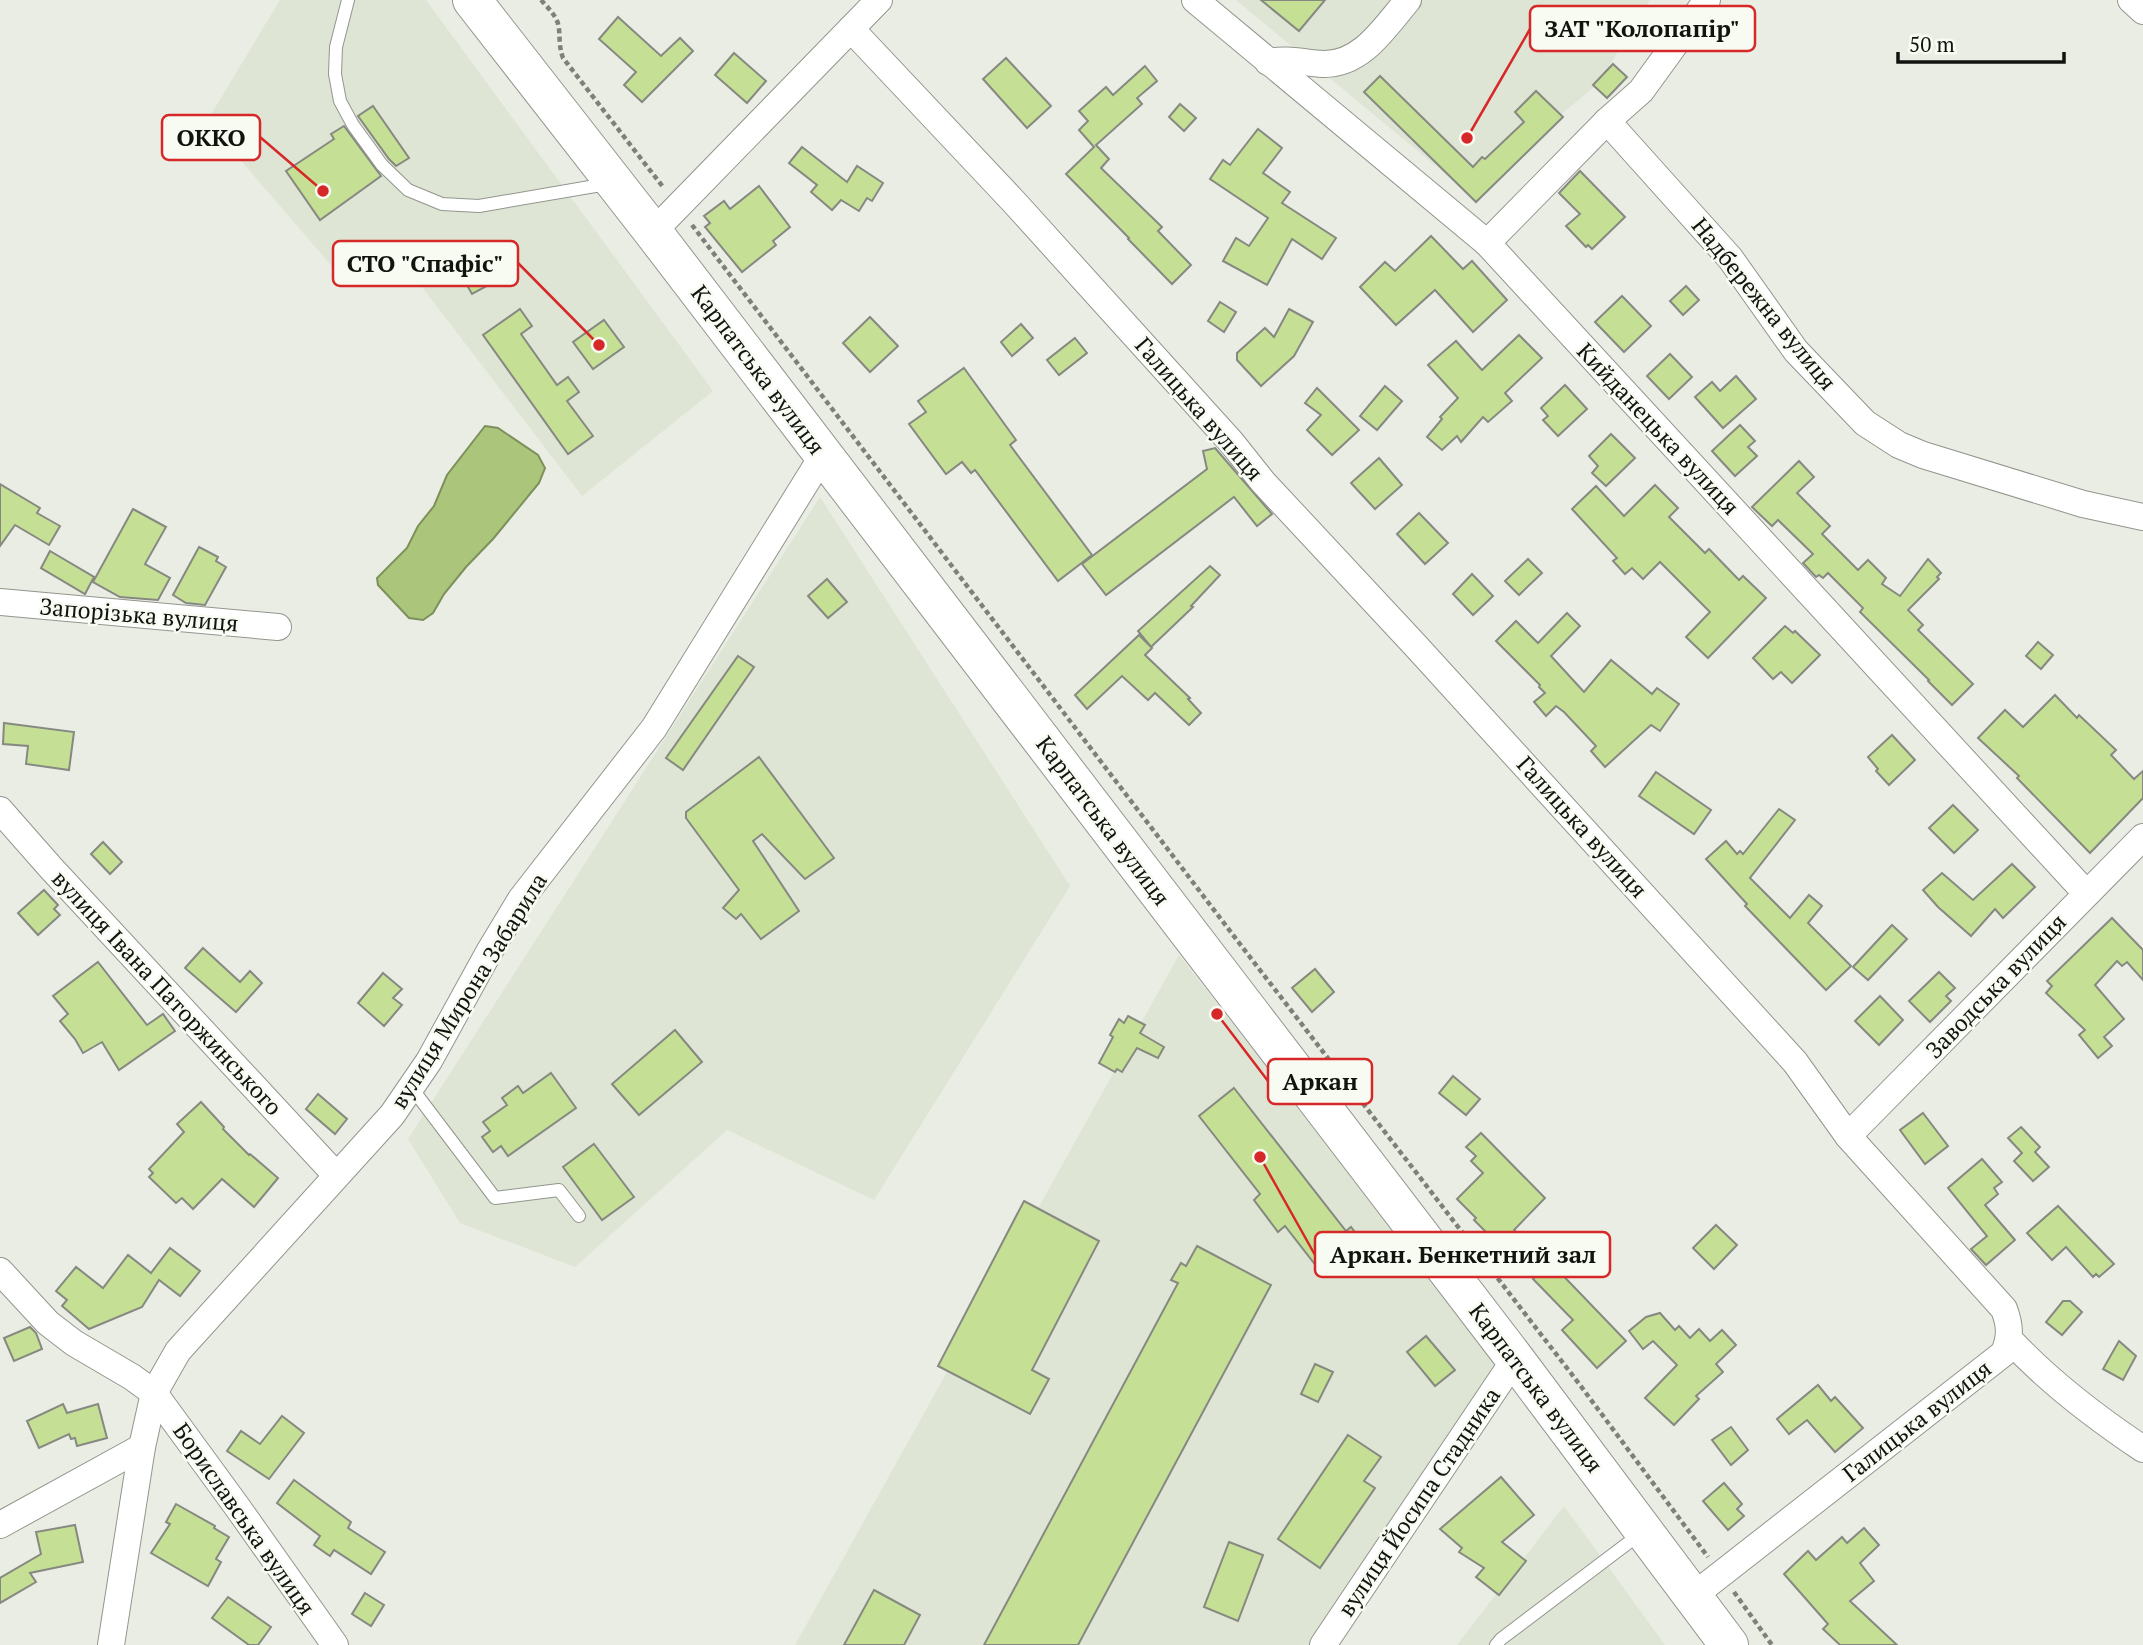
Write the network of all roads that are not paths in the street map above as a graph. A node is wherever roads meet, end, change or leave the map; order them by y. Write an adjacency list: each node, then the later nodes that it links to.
1 (348, 0): 12 (lane)
2 (472, 0): 12 (main road, Карпатська вулиця)
3 (880, 0): 9 (street)
4 (1195, 0): 10 (street, Кийданецька вулиця)
5 (1408, 0): 10 (street)
6 (1707, 0): 11 (street)
7 (2131, 0): 8 (street)
8 (2143, 11)
9 (851, 29): 13 (street); 23 (street, Галицька вулиця)
10 (1268, 62): 14 (street, Кийданецька вулиця)
11 (1607, 121): 14 (street); 16 (street, Надбережна вулиця)
12 (614, 182): 13 (main road, Карпатська вулиця)
13 (665, 219): 15 (main road, Карпатська вулиця)
14 (1487, 243): 21 (street, Кийданецька вулиця)
15 (823, 455): 22 (street, вулиця Мирона Забарила); 28 (main road, Карпатська вулиця)
16 (2143, 517)
17 (0, 602): 18 (street, Запорізька вулиця)
18 (278, 627)
19 (0, 810): 24 (street, вулиця Івана Паторжинського)
20 (2143, 836): 21 (street, Заводська вулиця)
21 (2086, 893): 23 (street, Заводська вулиця)
22 (411, 1086): 24 (street, вулиця Мирона Забарила); 25 (lane)
23 (1848, 1136): 27 (street, Галицька вулиця)
24 (336, 1175): 29 (street, вулиця Мирона Забарила)
25 (579, 1216)
26 (0, 1271): 29 (street, Бориславська вулиця)
27 (2010, 1340): 31 (street); 34 (street, Галицька вулиця)
28 (1515, 1359): 33 (main road, Карпатська вулиця); 37 (street, вулиця Йосипа Стадника)
29 (153, 1393): 30 (street, вулиця Мирона Забарила); 36 (street, Бориславська вулиця)
30 (142, 1447): 32 (street); 35 (street, вулиця Мирона Забарила)
31 (2143, 1449)
32 (0, 1525)
33 (1644, 1531): 34 (main road, Карпатська вулиця); 38 (lane)
34 (1707, 1585): 39 (main road, Карпатська вулиця)
35 (111, 1645)
36 (334, 1645)
37 (1323, 1645)
38 (1496, 1645)
39 (1729, 1645)

